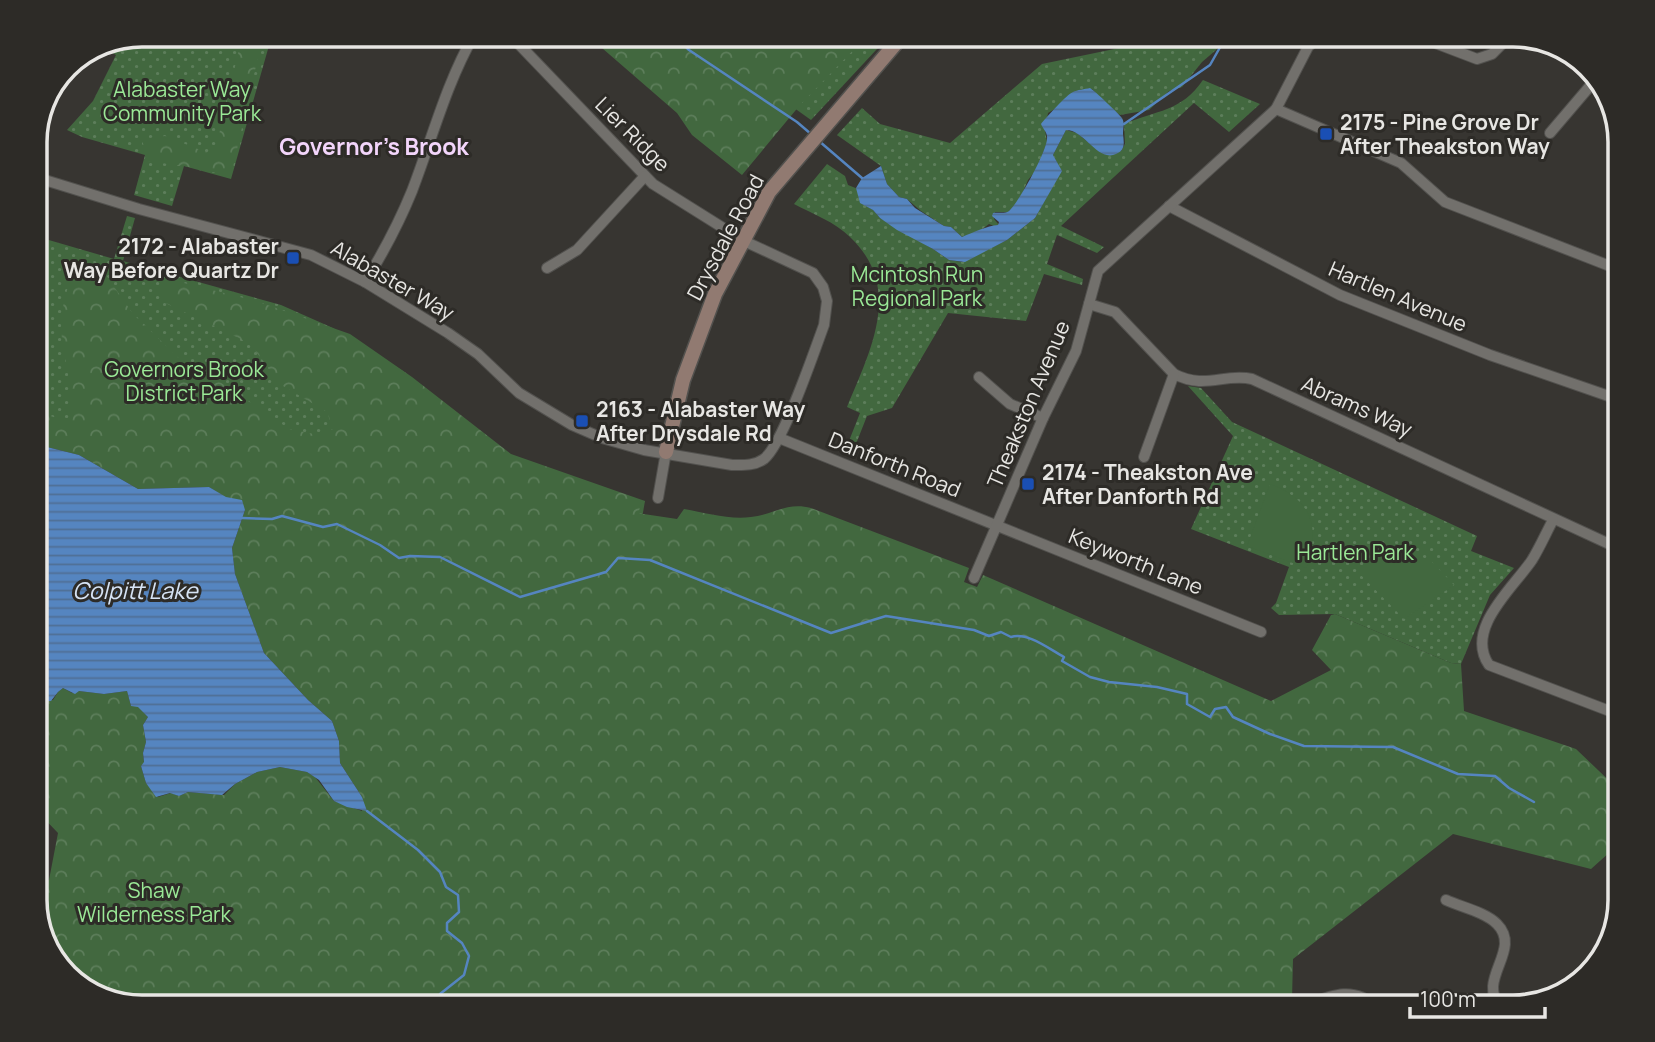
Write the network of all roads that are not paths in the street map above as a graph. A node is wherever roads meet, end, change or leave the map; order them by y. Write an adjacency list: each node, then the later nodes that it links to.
1 (468, 47): 16 (street)
2 (521, 47): 10 (street, Lier Ridge)
3 (893, 47): 13 (street, Drysdale Road)
4 (1308, 47): 8 (street)
5 (1446, 47): 6 (street)
6 (1499, 47)
7 (1590, 86): 9 (street)
8 (1276, 109): 12 (street, Theakston Avenue); 14 (street)
9 (1550, 133)
10 (645, 176): 13 (street, Lier Ridge); 15 (street)
11 (47, 180): 16 (street, Alabaster Way)
12 (1169, 205): 17 (street, Theakston Avenue); 20 (street, Hartlen Avenue)
13 (744, 241): 22 (street, Lier Ridge); 23 (street, Drysdale Road)
14 (1608, 265)
15 (547, 268)
16 (365, 282): 23 (street, Alabaster Way)
17 (1090, 304): 18 (street); 21 (street, Theakston Avenue)
18 (1174, 374): 24 (street); 26 (street, Abrams Way)
19 (979, 377): 21 (street)
20 (1608, 396)
21 (1043, 418): 27 (street, Theakston Avenue)
22 (779, 438): 23 (street, Alabaster Way); 27 (street, Danforth Road)
23 (666, 452): 25 (street, Drysdale Road)
24 (1144, 457)
25 (658, 498)
26 (1553, 520): 28 (street, Abrams Way); 31 (street)
27 (997, 527): 29 (street, Theakston Avenue); 30 (street, Keyworth Lane)
28 (1608, 544)
29 (974, 578)
30 (1261, 632)
31 (1608, 710)
32 (1446, 900): 35 (street)
33 (1336, 995): 34 (street)
34 (1356, 995)
35 (1493, 995)

